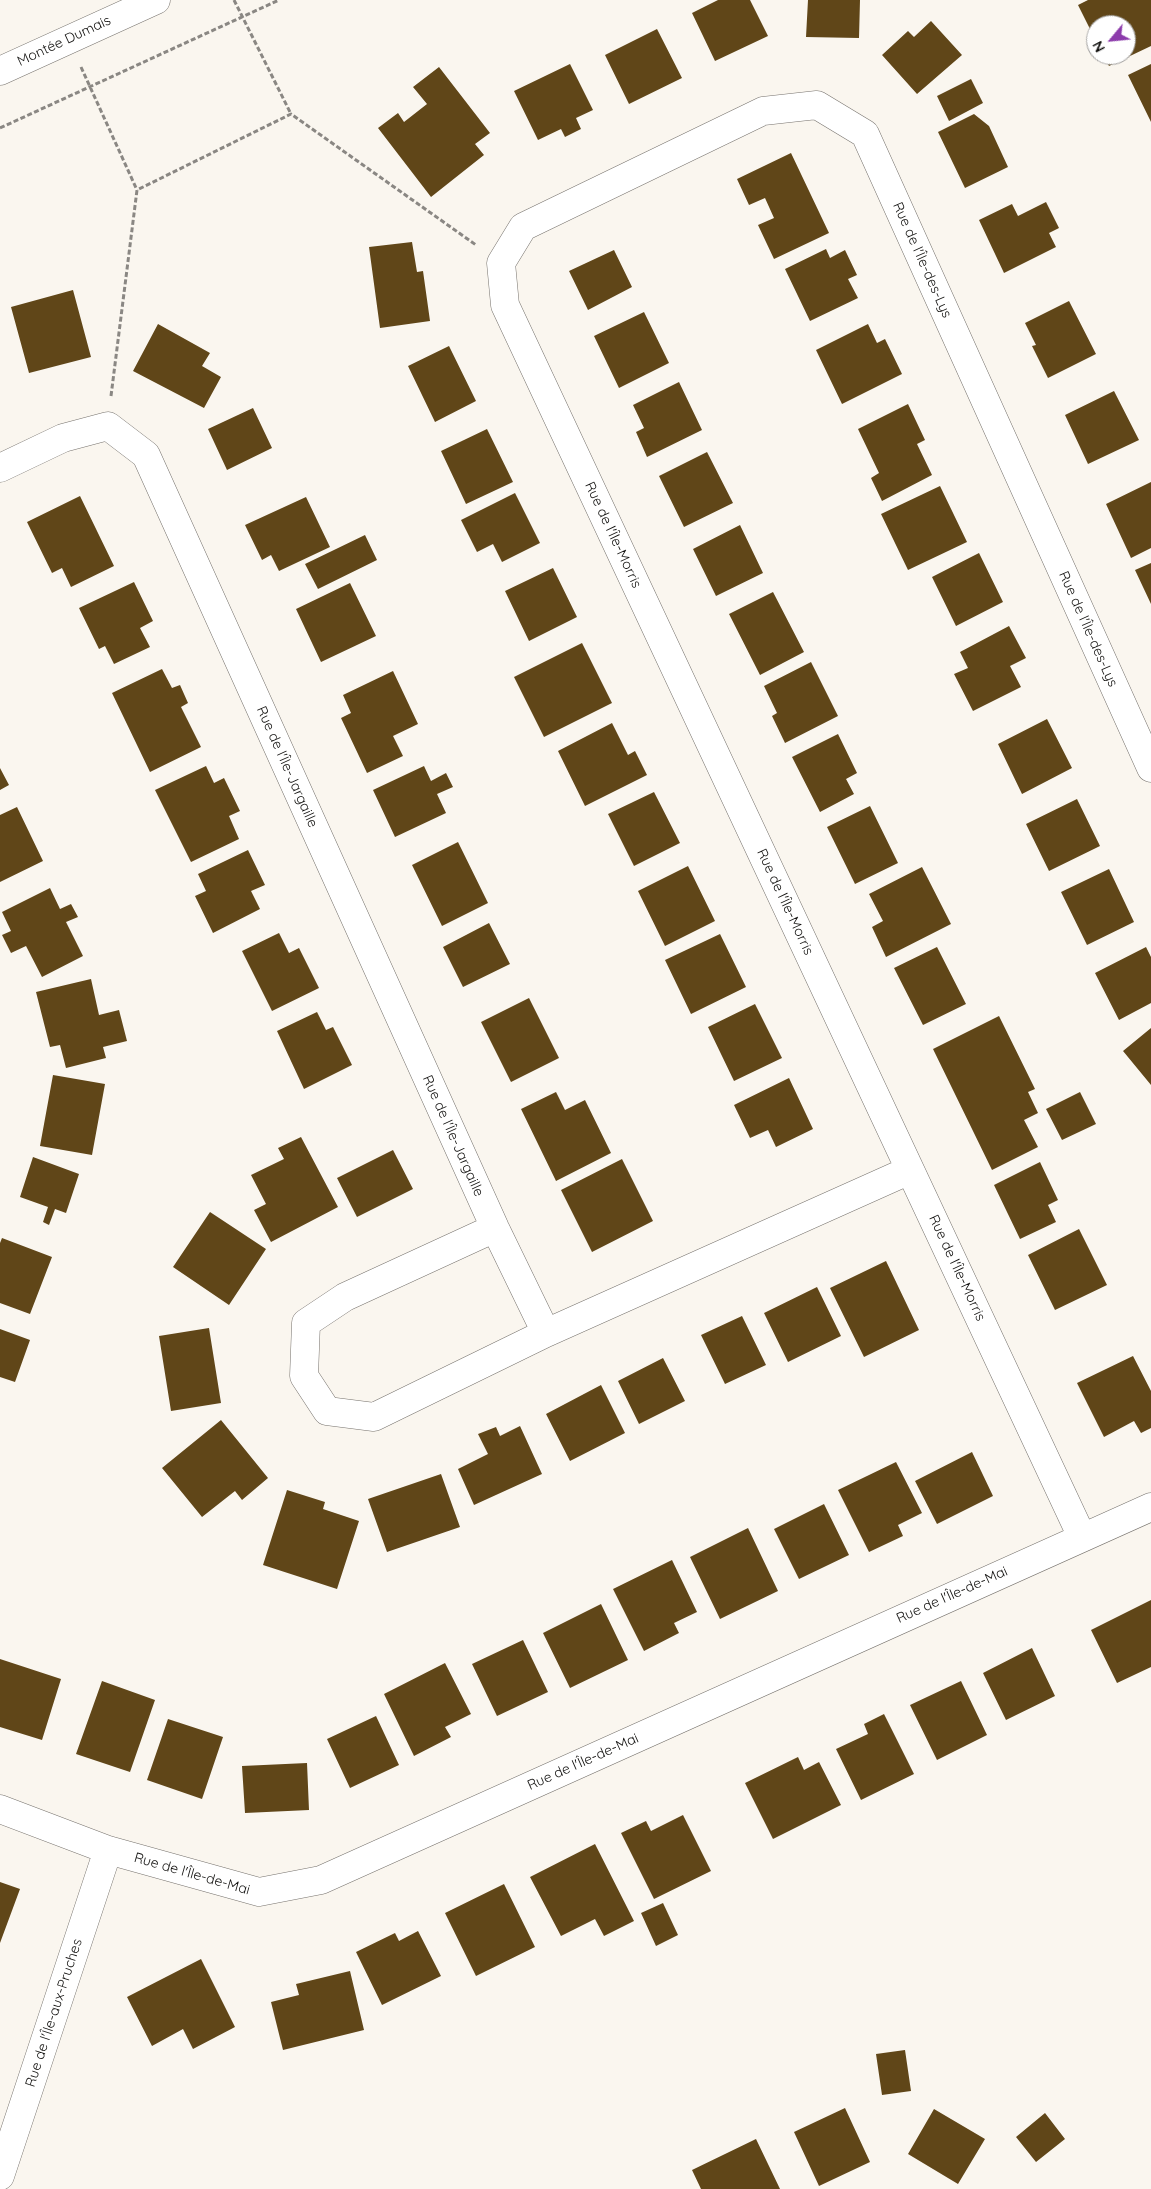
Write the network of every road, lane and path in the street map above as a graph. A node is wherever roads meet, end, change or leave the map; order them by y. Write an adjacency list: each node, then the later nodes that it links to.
1 (156, 0): 5 (street, Montée Dumais)
2 (234, 0): 4 (path)
3 (279, 0): 4 (path)
4 (242, 17): 7 (path); 8 (path)
5 (68, 39): 6 (street, Montée Dumais); 7 (path)
6 (0, 71)
7 (90, 87): 9 (path); 10 (path)
8 (291, 114): 10 (path); 11 (path)
9 (0, 128)
10 (137, 190): 12 (path)
11 (501, 263): 14 (street, Rue de l'Île-des-Lys); 15 (street, Rue de l'Île-Morris)
12 (108, 426): 13 (street); 16 (street, Rue de l'Île-Jargaille)
13 (0, 468)
14 (1151, 768)
15 (910, 1170): 17 (street); 19 (street, Rue de l'Île-Morris)
16 (495, 1228): 17 (street, Rue de l'Île-Jargaille); 17 (street)
17 (546, 1333)
18 (1151, 1507): 19 (street, Rue de l'Île-de-Mai)
19 (1082, 1537): 21 (street, Rue de l'Île-de-Mai)
20 (0, 1809): 21 (street, Rue de l'Île-de-Mai)
21 (108, 1850): 22 (street, Rue de l'Île-aux-Pruches)
22 (0, 2176)

